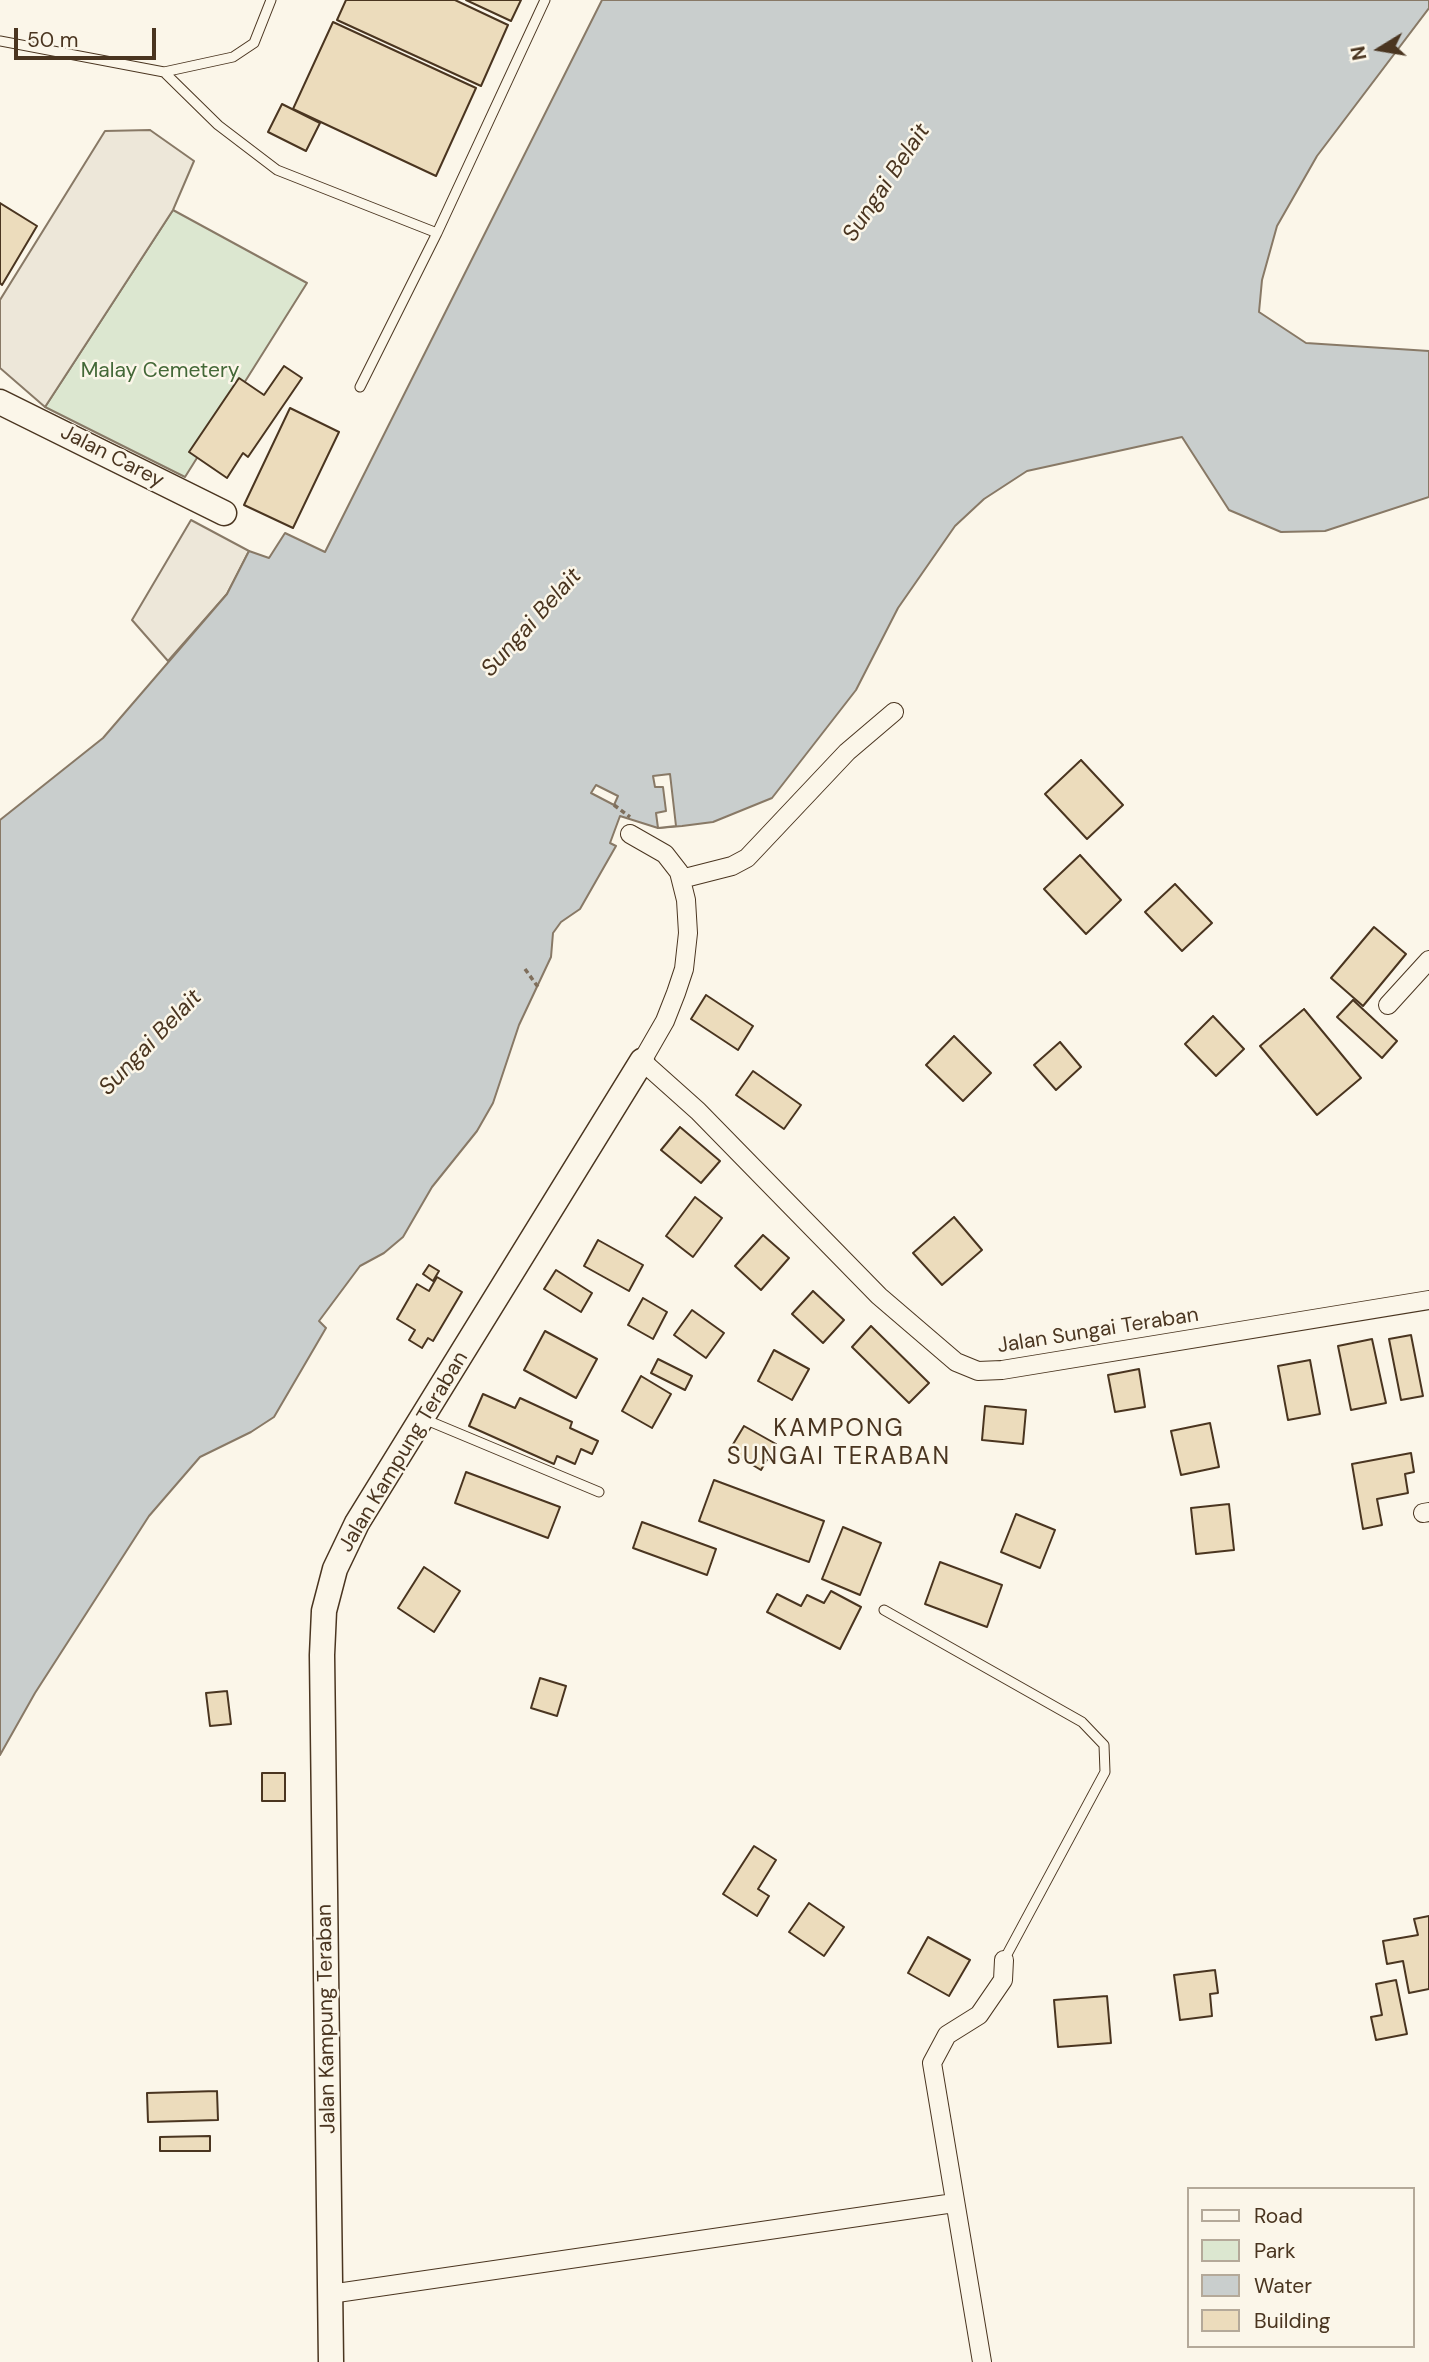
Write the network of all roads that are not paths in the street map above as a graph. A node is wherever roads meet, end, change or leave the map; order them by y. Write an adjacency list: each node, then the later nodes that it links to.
1 (271, 0): 4 (lane)
2 (545, 0): 5 (lane)
3 (0, 41): 4 (lane)
4 (164, 72): 5 (lane)
5 (437, 233): 6 (lane)
6 (360, 387)
7 (0, 402): 8 (street, Jalan Carey)
8 (224, 513)
9 (894, 712): 11 (street)
10 (632, 827): 11 (street, Jalan Kampung Teraban)
11 (681, 879): 14 (street, Jalan Kampung Teraban)
12 (1429, 960): 13 (street)
13 (1388, 1004)
14 (642, 1061): 15 (street, Jalan Sungai Teraban); 16 (street, Jalan Kampung Teraban)
15 (1428, 1303)
16 (422, 1418): 17 (lane); 21 (street, Jalan Kampung Teraban)
17 (599, 1492)
18 (884, 1610): 19 (lane)
19 (1004, 1960): 20 (street)
20 (954, 2203): 21 (street); 23 (street)
21 (330, 2294): 22 (street, Jalan Kampung Teraban)
22 (331, 2362)
23 (982, 2362)

